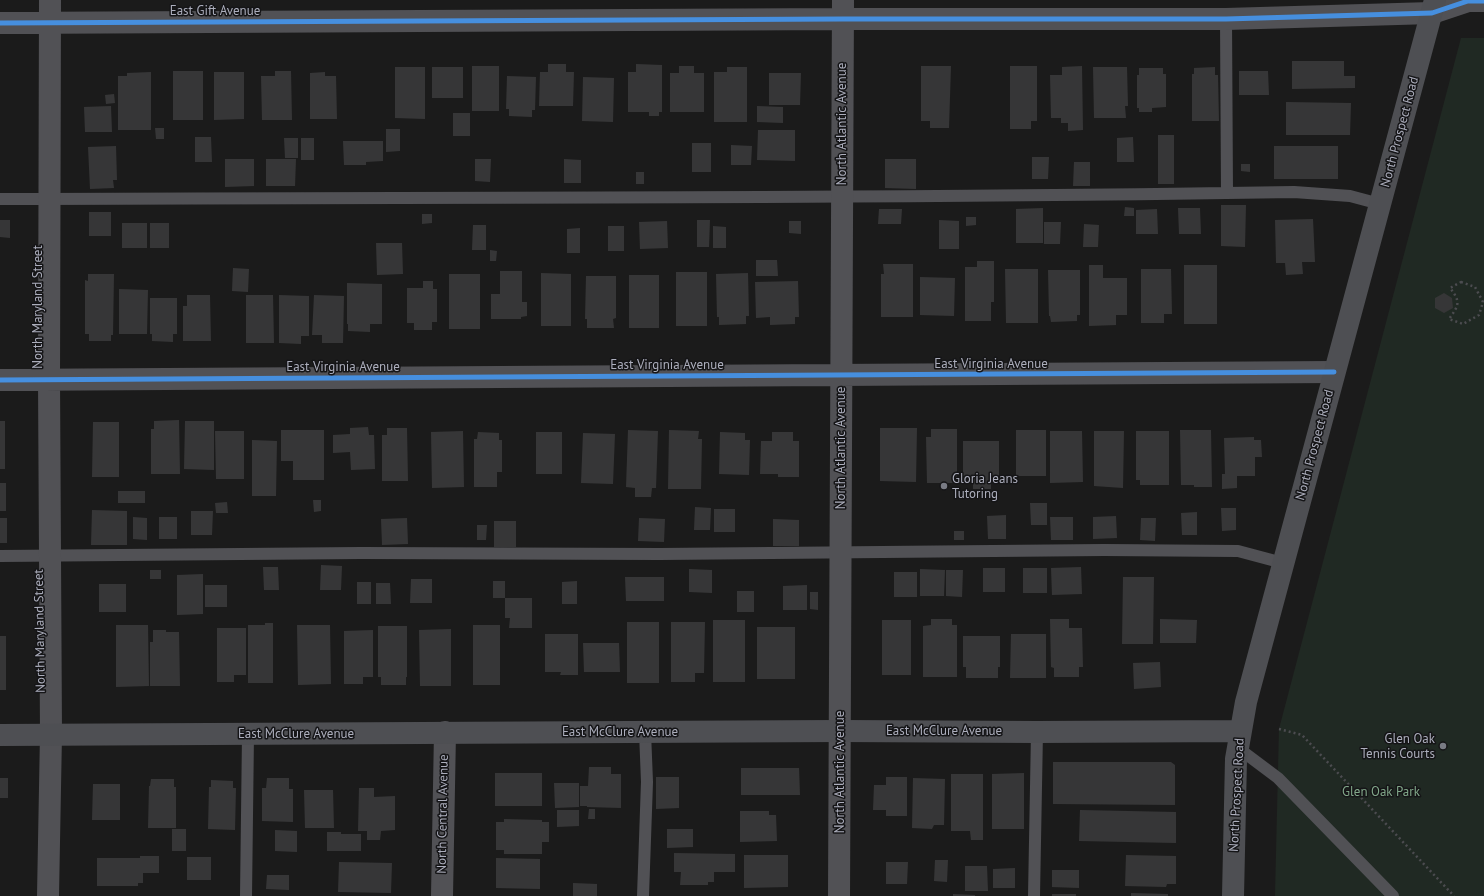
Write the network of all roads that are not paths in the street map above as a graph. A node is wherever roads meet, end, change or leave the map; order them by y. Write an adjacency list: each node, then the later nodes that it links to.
1 (50, 0): 7 (street, North Maryland Street)
2 (1484, 1): 3 (street, East Gift Avenue)
3 (1434, 7): 5 (street, East Gift Avenue); 12 (street, North Prospect Road)
4 (843, 10): 5 (street, East Gift Avenue); 7 (street, East Gift Avenue); 9 (street, North Atlantic Avenue)
5 (1226, 19): 8 (lane)
6 (0, 23): 7 (street, East Gift Avenue)
7 (50, 23): 11 (street, North Maryland Street)
8 (1227, 193): 9 (lane); 12 (lane)
9 (842, 197): 11 (lane); 14 (street, North Atlantic Avenue)
10 (0, 199): 11 (lane)
11 (49, 199): 16 (street, North Maryland Street)
12 (1380, 204): 13 (street, North Prospect Road)
13 (1334, 372): 14 (street, East Virginia Avenue); 20 (street, North Prospect Road)
14 (842, 375): 16 (street, East Virginia Avenue); 17 (street, North Atlantic Avenue)
15 (0, 380): 16 (street, East Virginia Avenue)
16 (49, 380): 19 (street, North Maryland Street)
17 (841, 554): 19 (lane); 20 (lane); 21 (street, North Atlantic Avenue)
18 (0, 556): 19 (lane)
19 (50, 556): 25 (street, North Maryland Street)
20 (1283, 563): 28 (street, North Prospect Road)
21 (840, 731): 23 (street, East McClure Avenue); 24 (street, East McClure Avenue); 33 (street, North Atlantic Avenue)
22 (445, 732): 23 (street, East McClure Avenue); 26 (street, East McClure Avenue); 31 (street, North Central Avenue)
23 (646, 732): 32 (lane)
24 (1037, 732): 28 (street, East McClure Avenue); 34 (lane)
25 (52, 734): 26 (street, East McClure Avenue); 27 (street, East McClure Avenue); 29 (street, North Maryland Street)
26 (248, 734): 30 (lane)
27 (0, 735)
28 (1239, 739): 35 (street, North Prospect Road); 36 (lane)
29 (48, 896)
30 (246, 896)
31 (442, 896)
32 (643, 896)
33 (839, 896)
34 (1034, 896)
35 (1233, 896)
36 (1393, 896)

